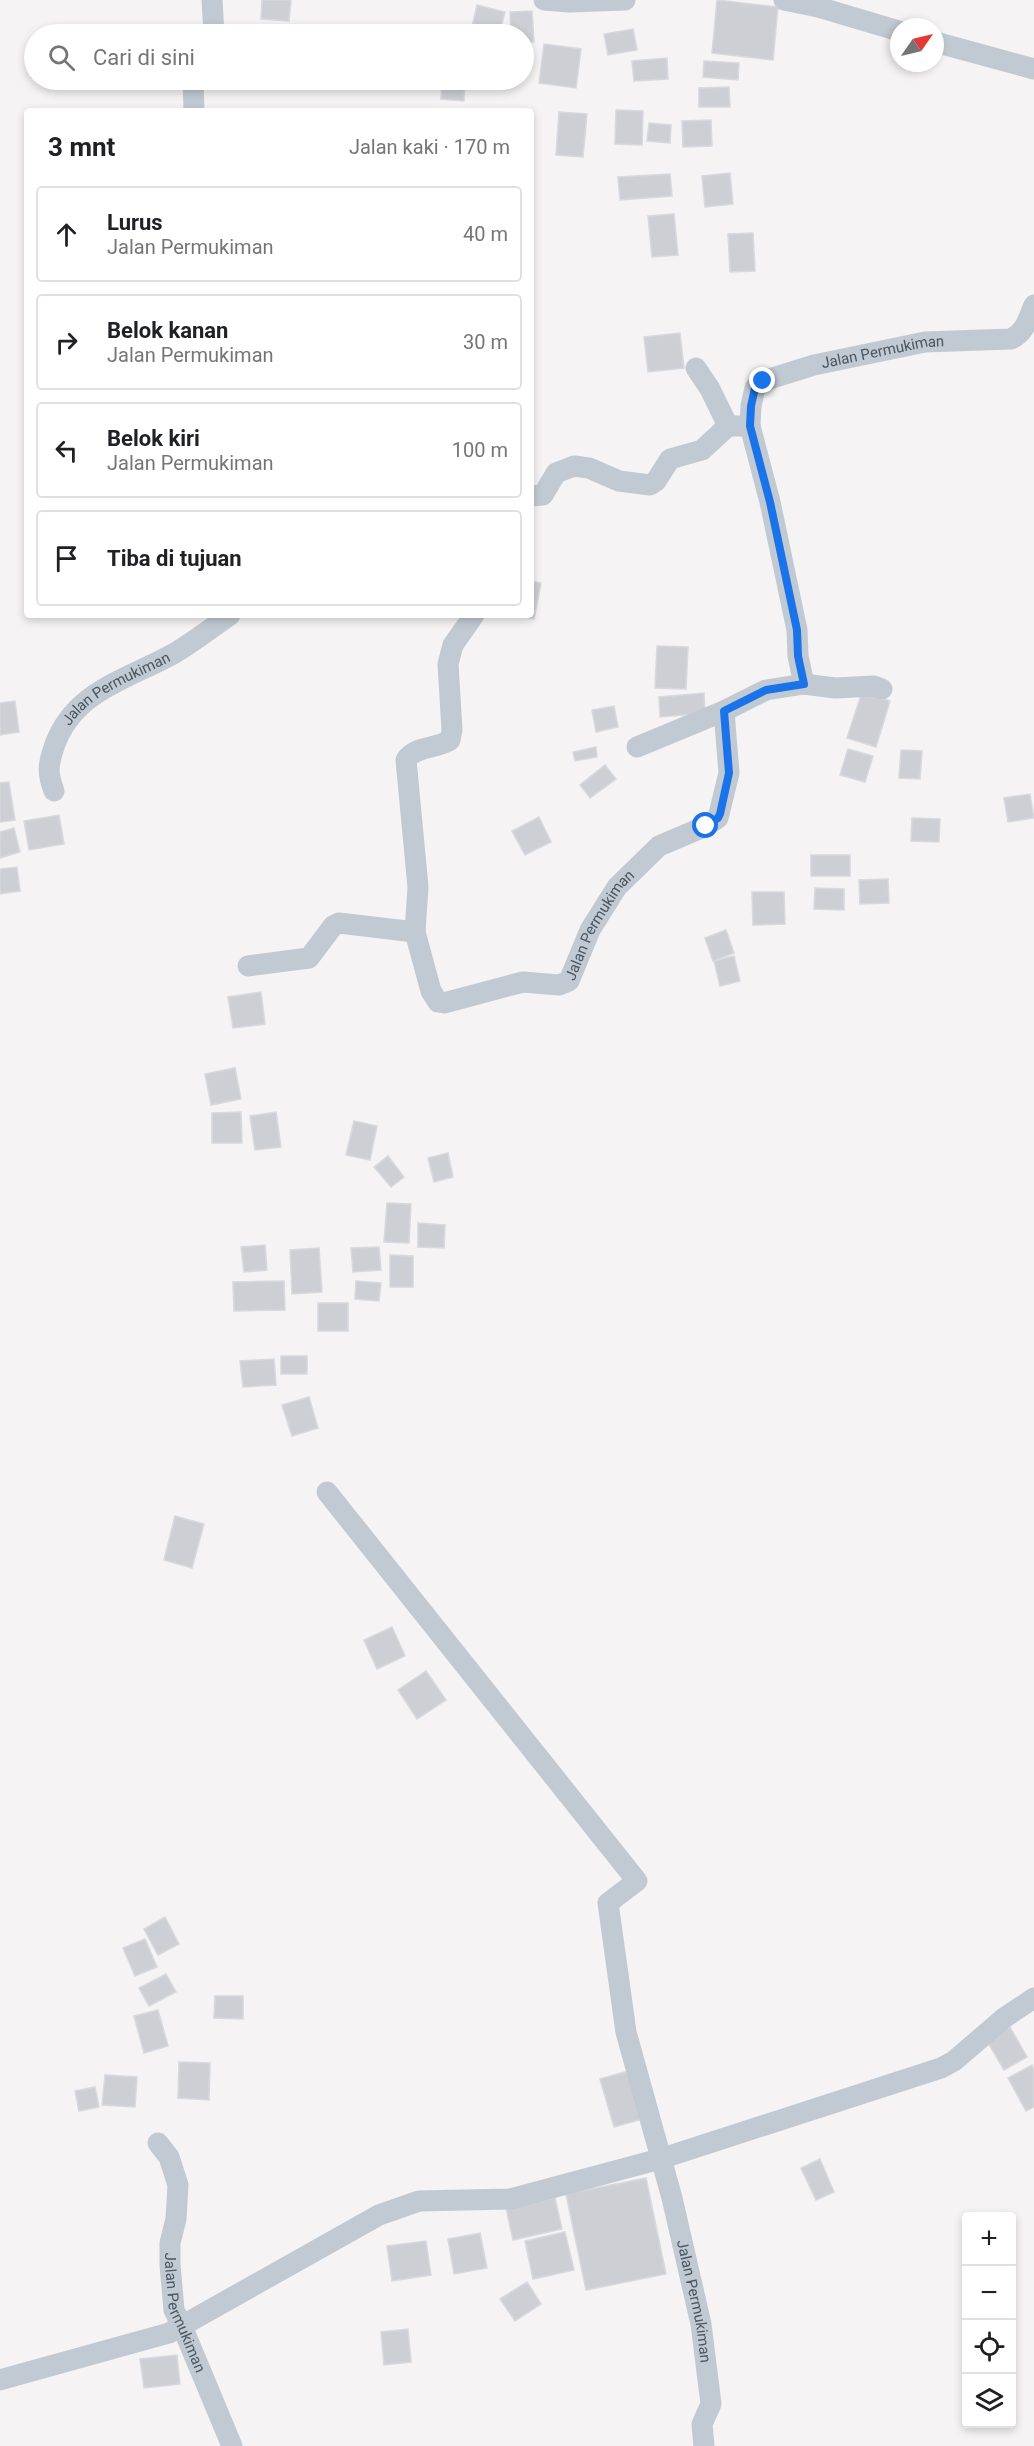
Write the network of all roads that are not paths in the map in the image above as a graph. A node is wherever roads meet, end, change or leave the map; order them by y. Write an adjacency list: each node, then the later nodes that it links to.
1 (212, 0): 5 (street)
2 (544, 0): 3 (street)
3 (625, 0)
4 (784, 0): 6 (street)
5 (213, 24)
6 (890, 29)
7 (944, 44): 8 (street)
8 (1034, 69)
9 (193, 90): 10 (street)
10 (194, 108)
11 (1034, 305): 14 (street, Jalan Permukiman)
12 (696, 368): 13 (street)
13 (728, 426): 14 (street); 15 (street)
14 (750, 426): 18 (street, Jalan Permukiman)
15 (534, 496)
16 (226, 618): 22 (street, Jalan Permukiman)
17 (472, 618): 23 (street, Jalan Permukiman)
18 (804, 684): 19 (street); 20 (street)
19 (882, 689)
20 (724, 711): 21 (street); 23 (street, Jalan Permukiman)
21 (637, 747)
22 (54, 791)
23 (415, 932): 24 (street)
24 (248, 966)
25 (327, 1492): 28 (street, Jalan Permukiman)
26 (1034, 1998): 28 (street)
27 (158, 2143): 29 (street, Jalan Permukiman)
28 (660, 2159): 29 (street); 32 (street, Jalan Permukiman)
29 (182, 2326): 30 (street); 31 (street, Jalan Permukiman)
30 (0, 2380)
31 (232, 2446)
32 (704, 2446)

